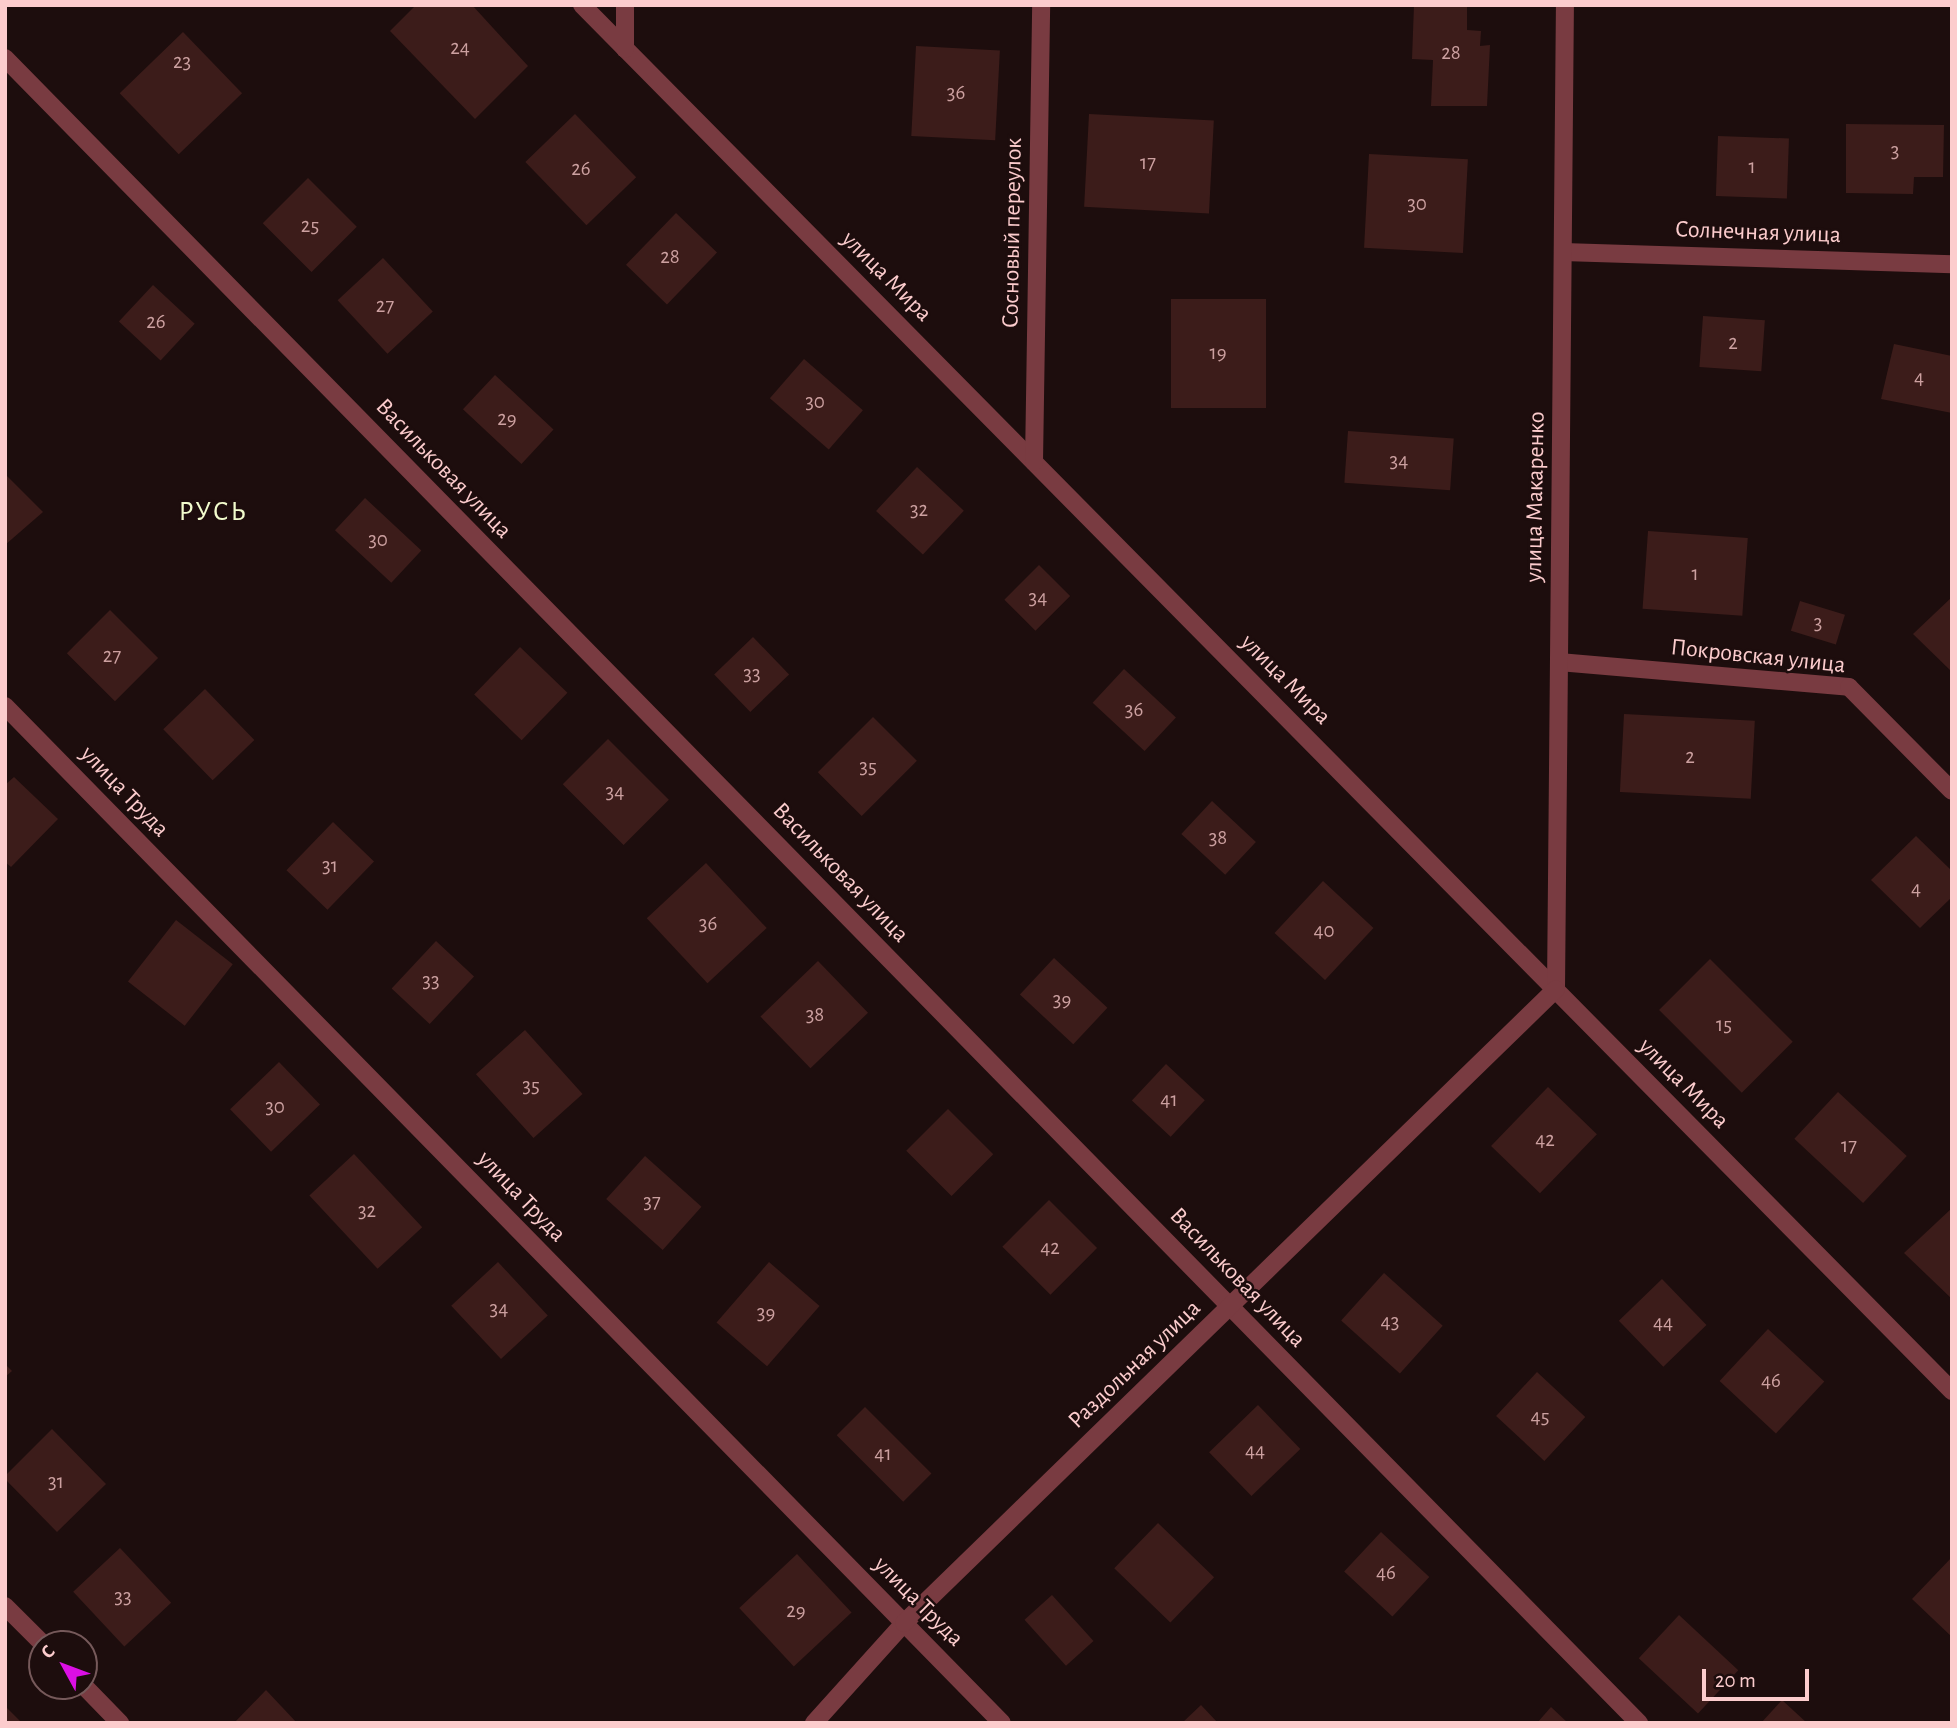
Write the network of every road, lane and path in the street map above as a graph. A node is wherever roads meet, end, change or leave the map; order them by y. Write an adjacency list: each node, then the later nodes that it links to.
1 (582, 5): 5 (street, улица Мира)
2 (625, 5): 5 (street)
3 (1041, 5): 9 (street, Сосновый переулок)
4 (1565, 5): 7 (street, улица Макаренко)
5 (625, 49): 9 (street, улица Мира)
6 (5, 58): 14 (street, Васильковая улица)
7 (1563, 252): 8 (street, Солнечная улица); 10 (street, улица Макаренко)
8 (1952, 264)
9 (1034, 462): 13 (street, улица Мира)
10 (1559, 662): 12 (street, Покровская улица); 13 (street, улица Макаренко)
11 (5, 706): 17 (street, улица Труда)
12 (1952, 791)
13 (1556, 989): 14 (street, Раздольная улица); 15 (street, улица Мира)
14 (1230, 1306): 17 (street, Раздольная улица); 23 (street, Васильковая улица)
15 (1952, 1391)
16 (5, 1606): 18 (street)
17 (904, 1623): 21 (street, Раздольная улица); 22 (street, улица Труда)
18 (29, 1630)
19 (98, 1700): 20 (street)
20 (120, 1723)
21 (814, 1723)
22 (1002, 1723)
23 (1639, 1723)

